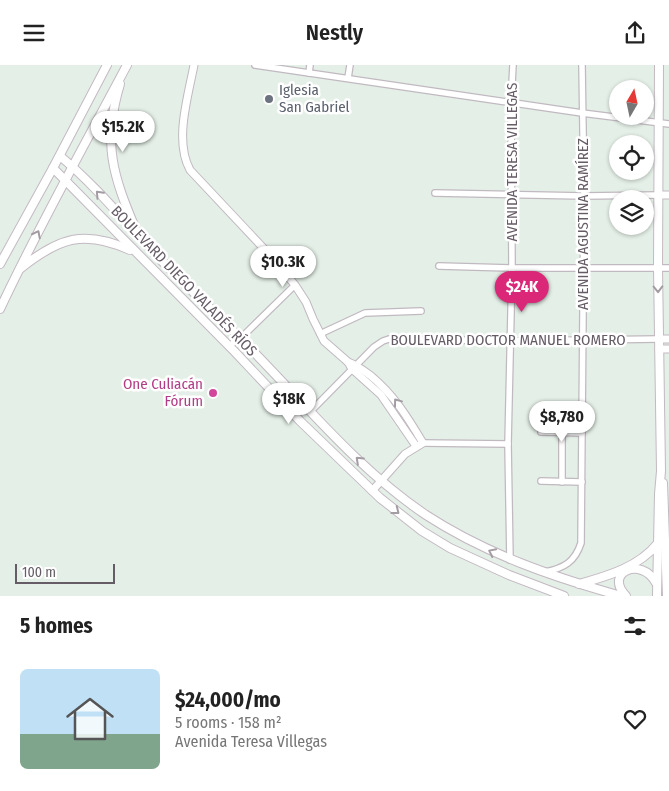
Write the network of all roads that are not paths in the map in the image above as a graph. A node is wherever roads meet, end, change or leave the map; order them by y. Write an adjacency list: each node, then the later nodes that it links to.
1 (107, 65): 16 (main road)
2 (194, 65): 34 (street)
3 (256, 65): 10 (street)
4 (310, 65): 10 (street)
5 (350, 65): 11 (street)
6 (513, 65): 12 (street, AVENIDA TERESA VILLEGAS)
7 (582, 65): 13 (street, AVENIDA AGUSTINA RAMÍREZ)
8 (660, 65): 14 (main road)
9 (125, 68): 17 (main road); 25 (main road)
10 (309, 73): 11 (street)
11 (348, 78): 12 (street)
12 (511, 102): 13 (street); 21 (street, AVENIDA TERESA VILLEGAS)
13 (582, 113): 14 (street); 24 (street, AVENIDA AGUSTINA RAMÍREZ)
14 (659, 123): 15 (street); 22 (main road)
15 (669, 124)
16 (60, 156): 17 (main road, BOULEVARD DIEGO VALADÉS RÍOS); 18 (main road)
17 (72, 166): 19 (main road); 25 (main road, BOULEVARD DIEGO VALADÉS RÍOS, one-way to 17)
18 (53, 168): 19 (main road, BOULEVARD DIEGO VALADÉS RÍOS); 27 (main road)
19 (65, 180): 26 (main road, BOULEVARD DIEGO VALADÉS RÍOS); 33 (main road, one-way to 19)
20 (435, 193): 21 (street)
21 (511, 194): 24 (street); 29 (street, AVENIDA TERESA VILLEGAS)
22 (658, 195): 23 (street); 24 (street); 31 (main road)
23 (669, 195)
24 (584, 196): 30 (street, AVENIDA AGUSTINA RAMÍREZ)
25 (137, 234): 38 (main road, BOULEVARD DIEGO VALADÉS RÍOS)
26 (134, 251): 33 (main road); 43 (main road, BOULEVARD DIEGO VALADÉS RÍOS)
27 (0, 263)
28 (439, 267): 29 (street)
29 (512, 268): 30 (street); 42 (street, AVENIDA TERESA VILLEGAS)
30 (584, 268): 31 (street); 39 (street, AVENIDA AGUSTINA RAMÍREZ)
31 (658, 268): 32 (street); 40 (main road, one-way to 40)
32 (669, 268)
33 (18, 271): 35 (main road)
34 (295, 285): 37 (street); 38 (street)
35 (0, 309)
36 (421, 311): 37 (street)
37 (320, 335): 46 (street)
38 (242, 337): 43 (street); 47 (main road, BOULEVARD DIEGO VALADÉS RÍOS)
39 (583, 339): 40 (street, BOULEVARD DOCTOR MANUEL ROMERO); 42 (street, BOULEVARD DOCTOR MANUEL ROMERO); 50 (street, AVENIDA AGUSTINA RAMÍREZ)
40 (659, 339): 41 (street, BOULEVARD DOCTOR MANUEL ROMERO); 44 (main road)
41 (669, 339)
42 (511, 341): 46 (street, BOULEVARD DOCTOR MANUEL ROMERO); 51 (street, AVENIDA TERESA VILLEGAS)
43 (232, 349): 58 (main road, BOULEVARD DIEGO VALADÉS RÍOS)
44 (659, 349): 45 (street); 53 (main road)
45 (669, 349)
46 (354, 367): 47 (street, BOULEVARD DOCTOR MANUEL ROMERO); 52 (street)
47 (311, 411): 54 (main road, BOULEVARD DIEGO VALADÉS RÍOS, one-way to 47)
48 (541, 432): 49 (street)
49 (562, 432): 50 (street); 56 (street)
50 (582, 433): 57 (street, AVENIDA AGUSTINA RAMÍREZ)
51 (508, 444): 52 (street); 60 (street, AVENIDA TERESA VILLEGAS)
52 (420, 445): 54 (street)
53 (661, 471): 59 (main road); 68 (main road)
54 (382, 481): 58 (street); 60 (main road, BOULEVARD DIEGO VALADÉS RÍOS, one-way to 54)
55 (541, 481): 56 (street)
56 (562, 481): 57 (street)
57 (582, 482): 61 (street, AVENIDA AGUSTINA RAMÍREZ)
58 (372, 491): 64 (main road, BOULEVARD DIEGO VALADÉS RÍOS, one-way to 64)
59 (658, 543): 62 (main road); 63 (main road)
60 (510, 560): 61 (main road, BOULEVARD DIEGO VALADÉS RÍOS)
61 (545, 572): 62 (main road, BOULEVARD DIEGO VALADÉS RÍOS)
62 (578, 584): 65 (main road, BOULEVARD DIEGO VALADÉS RÍOS)
63 (657, 584): 66 (main road); 67 (main road)
64 (564, 596)
65 (621, 596)
66 (626, 596)
67 (658, 596)
68 (667, 596)

